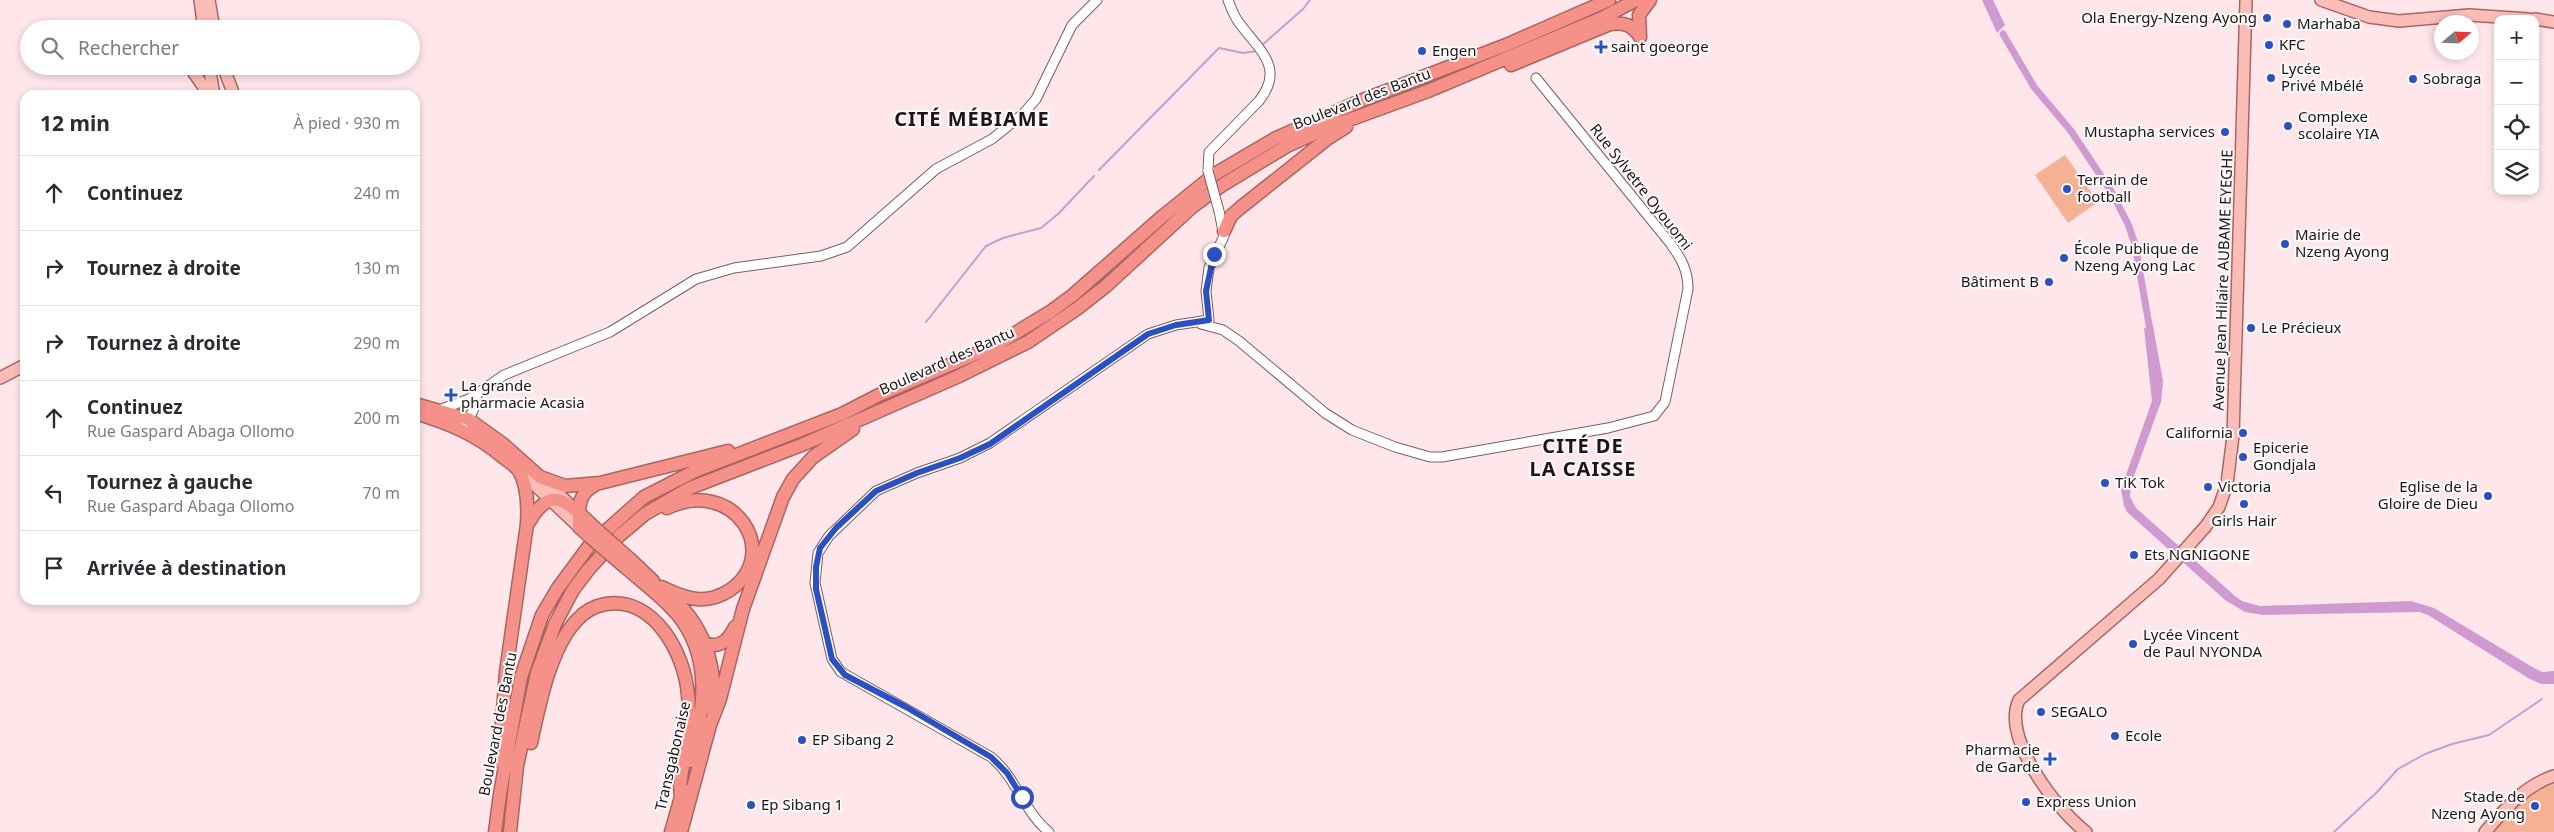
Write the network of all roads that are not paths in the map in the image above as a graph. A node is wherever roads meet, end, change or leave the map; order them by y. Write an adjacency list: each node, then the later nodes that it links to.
1 (200, 0): 11 (main road)
2 (209, 0): 12 (main road)
3 (1097, 0): 34 (street)
4 (1228, 0): 26 (street, bridge)
5 (1609, 0): 39 (highway, Boulevard des Bantu)
6 (1636, 0): 15 (highway, Boulevard des Bantu)
7 (1650, 0): 15 (highway)
8 (2246, 0): 65 (main road, Avenue Jean Hilaire AUBAME EYEGHE)
9 (2320, 0): 10 (main road)
10 (2494, 17)
11 (203, 20)
12 (212, 20)
13 (2539, 20): 14 (main road)
14 (2554, 22)
15 (1471, 73): 25 (highway, Boulevard des Bantu)
16 (195, 75): 21 (main road)
17 (211, 75): 22 (main road)
18 (223, 75): 23 (main road)
19 (225, 75): 24 (main road)
20 (1536, 78): 31 (street, Rue Sylvetre Oyouomi)
21 (206, 90)
22 (213, 90)
23 (225, 90)
24 (232, 90)
25 (1386, 106): 27 (highway); 38 (highway, Boulevard des Bantu)
26 (1219, 211): 27 (highway); 28 (street)
27 (1235, 212): 28 (highway)
28 (1224, 232): 29 (street)
29 (1209, 308): 30 (street); 31 (street)
30 (1197, 323): 31 (street); 64 (street)
31 (1223, 330)
32 (20, 367): 33 (main road)
33 (0, 378)
34 (477, 395): 36 (street); 40 (street)
35 (420, 405): 36 (highway)
36 (440, 410): 40 (highway)
37 (420, 414): 40 (highway)
38 (863, 416): 50 (highway, Boulevard des Bantu); 54 (highway)
39 (830, 419): 43 (highway); 58 (highway, Boulevard des Bantu)
40 (465, 424): 41 (highway); 42 (highway)
41 (518, 469): 44 (main road); 47 (highway)
42 (540, 478): 43 (highway); 45 (main road)
43 (600, 483): 46 (highway)
44 (552, 500): 45 (highway); 47 (highway); 48 (main road)
45 (567, 502): 46 (highway)
46 (579, 513): 48 (highway); 49 (highway)
47 (527, 524): 58 (highway)
48 (579, 526): 49 (highway)
49 (592, 533): 51 (highway, bridge)
50 (619, 536): 52 (highway); 60 (highway, Boulevard des Bantu)
51 (628, 564): 52 (highway, Transgabonaise); 53 (highway, Transgabonaise)
52 (661, 587): 55 (highway, Transgabonaise)
53 (671, 608): 55 (highway); 59 (highway, Transgabonaise)
54 (743, 609): 55 (highway); 56 (highway)
55 (705, 644): 56 (highway, Transgabonaise)
56 (709, 727): 63 (highway, Transgabonaise)
57 (2554, 776): 66 (main road)
58 (500, 794): 61 (highway, Boulevard des Bantu)
59 (681, 797): 60 (highway); 62 (highway, Transgabonaise)
60 (511, 828)
61 (495, 832)
62 (671, 832)
63 (681, 832)
64 (1049, 832)
65 (2086, 832)
66 (2485, 832)

